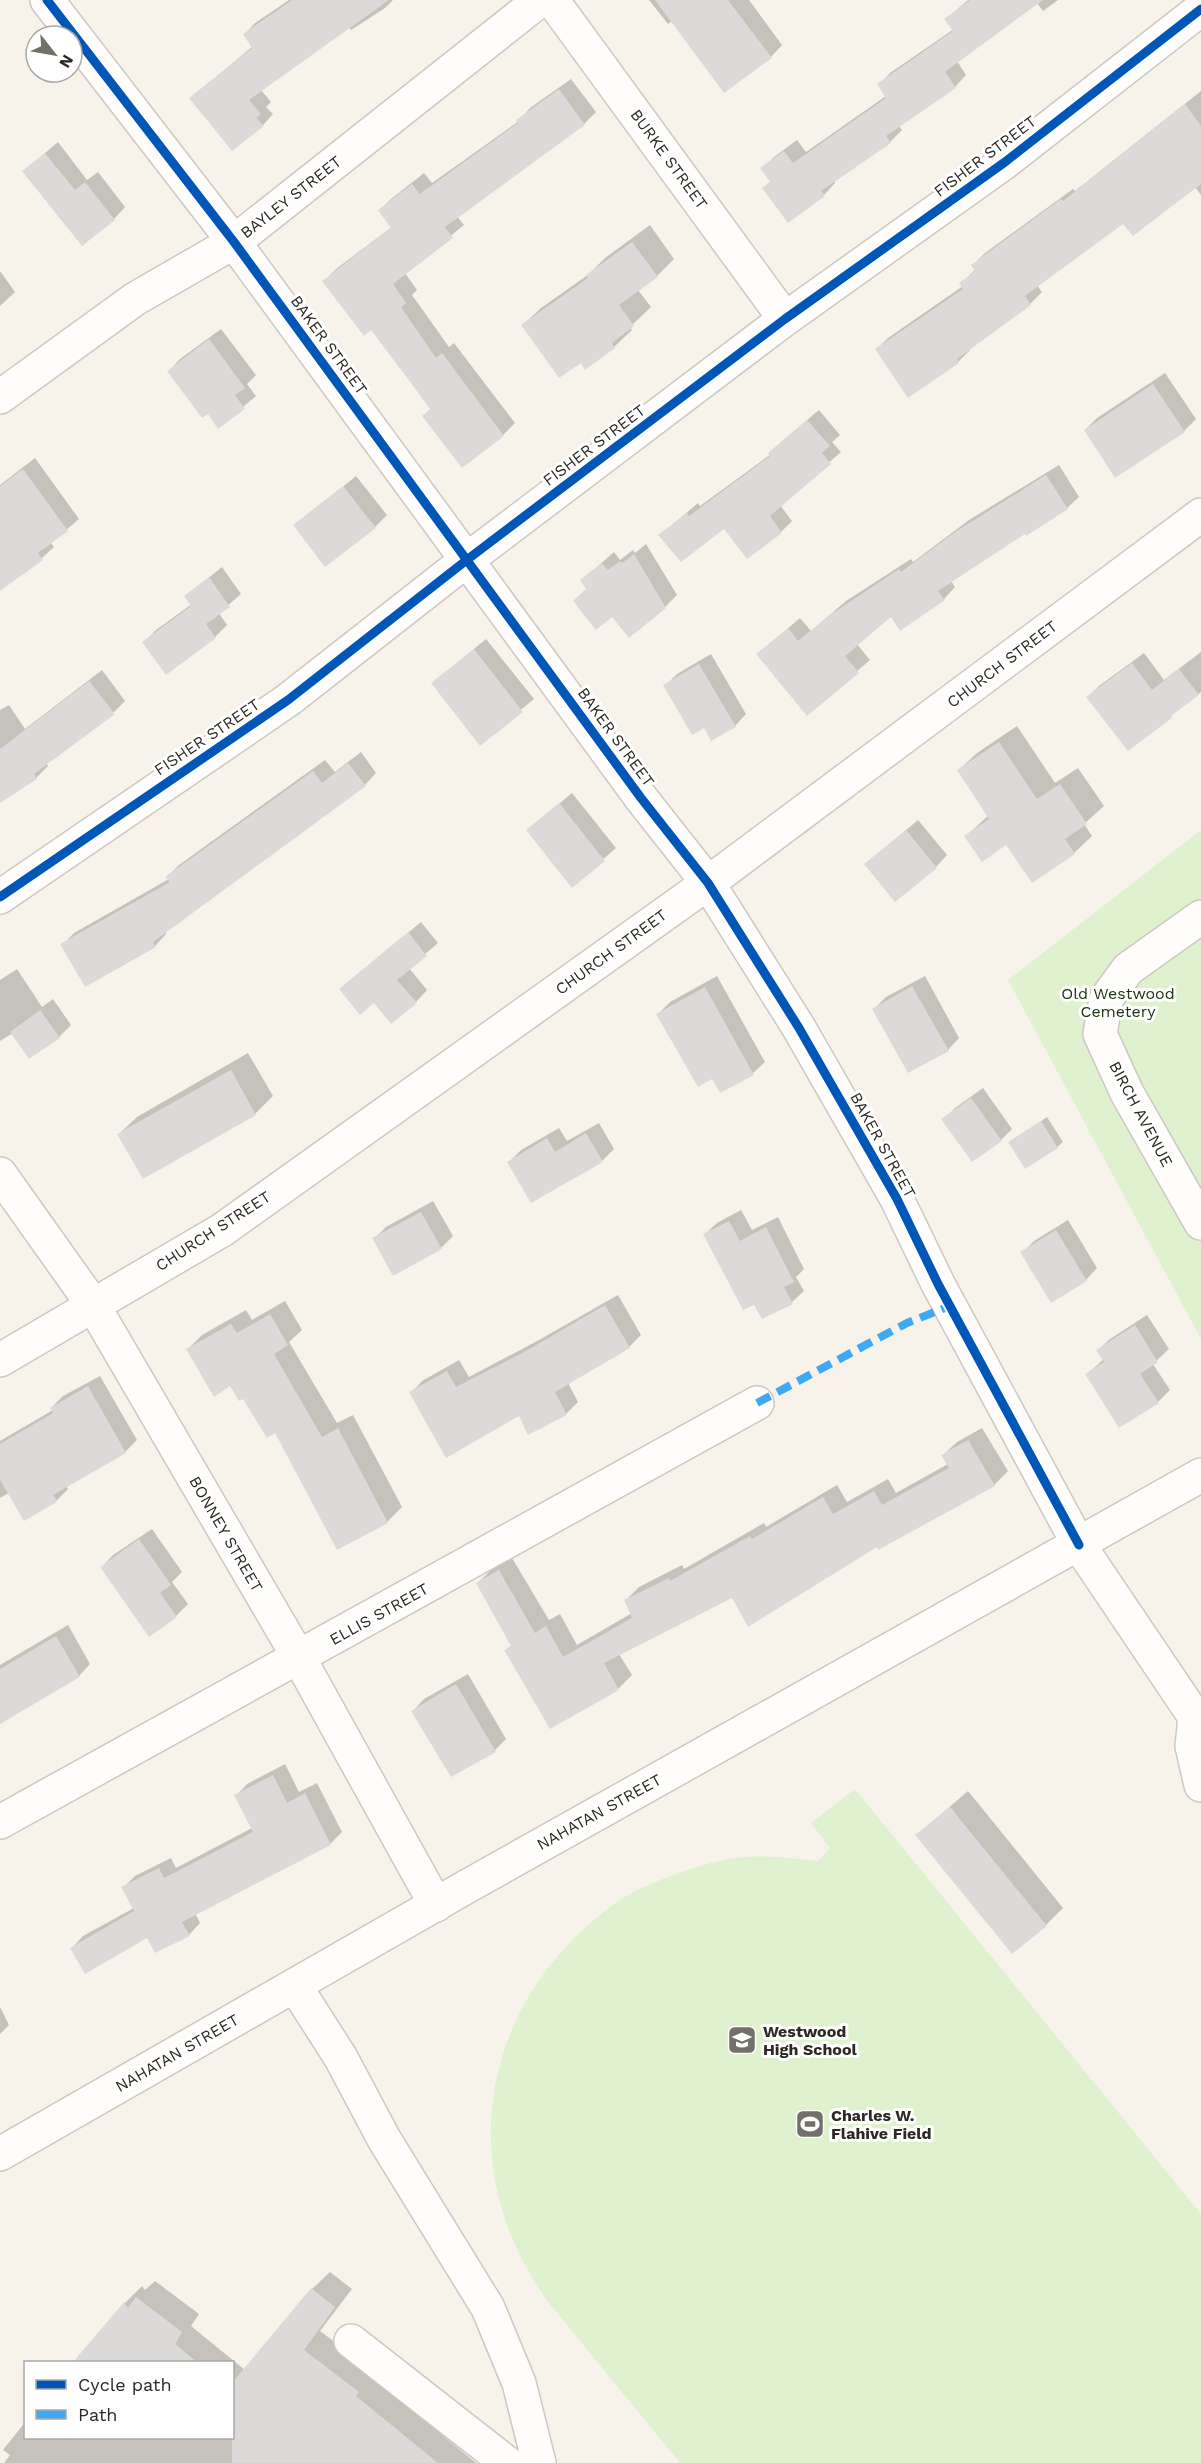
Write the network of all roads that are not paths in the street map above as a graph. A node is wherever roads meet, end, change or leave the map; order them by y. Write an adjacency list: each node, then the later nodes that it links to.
1 (47, 0): 5 (street, BAKER STREET)
2 (540, 0): 5 (street, BAYLEY STREET)
3 (552, 0): 6 (street, BURKE STREET)
4 (1201, 9): 6 (street, FISHER STREET)
5 (234, 242): 7 (street, BAYLEY STREET); 9 (street, BAKER STREET)
6 (785, 319): 9 (street, FISHER STREET)
7 (0, 397)
8 (1201, 515): 10 (street, CHURCH STREET)
9 (468, 559): 10 (street, BAKER STREET); 11 (street, FISHER STREET)
10 (708, 883): 15 (street, CHURCH STREET); 19 (street, BAKER STREET)
11 (0, 897)
12 (1201, 917): 14 (street, BIRCH AVENUE)
13 (0, 1174): 15 (street, BONNEY STREET)
14 (1201, 1223)
15 (93, 1305): 16 (street, CHURCH STREET); 20 (street, BONNEY STREET)
16 (0, 1360)
17 (757, 1403): 20 (street, ELLIS STREET)
18 (1201, 1475): 19 (street, NAHATAN STREET)
19 (1079, 1545): 21 (street, BAKER STREET); 24 (street, NAHATAN STREET)
20 (299, 1658): 23 (street, ELLIS STREET); 24 (street, BONNEY STREET)
21 (1198, 1716): 22 (street)
22 (1201, 1785)
23 (0, 1822)
24 (436, 1905): 25 (street, NAHATAN STREET)
25 (294, 1986): 26 (street, NAHATAN STREET); 29 (street)
26 (0, 2154)
27 (351, 2341): 28 (street)
28 (507, 2463)
29 (539, 2463)

